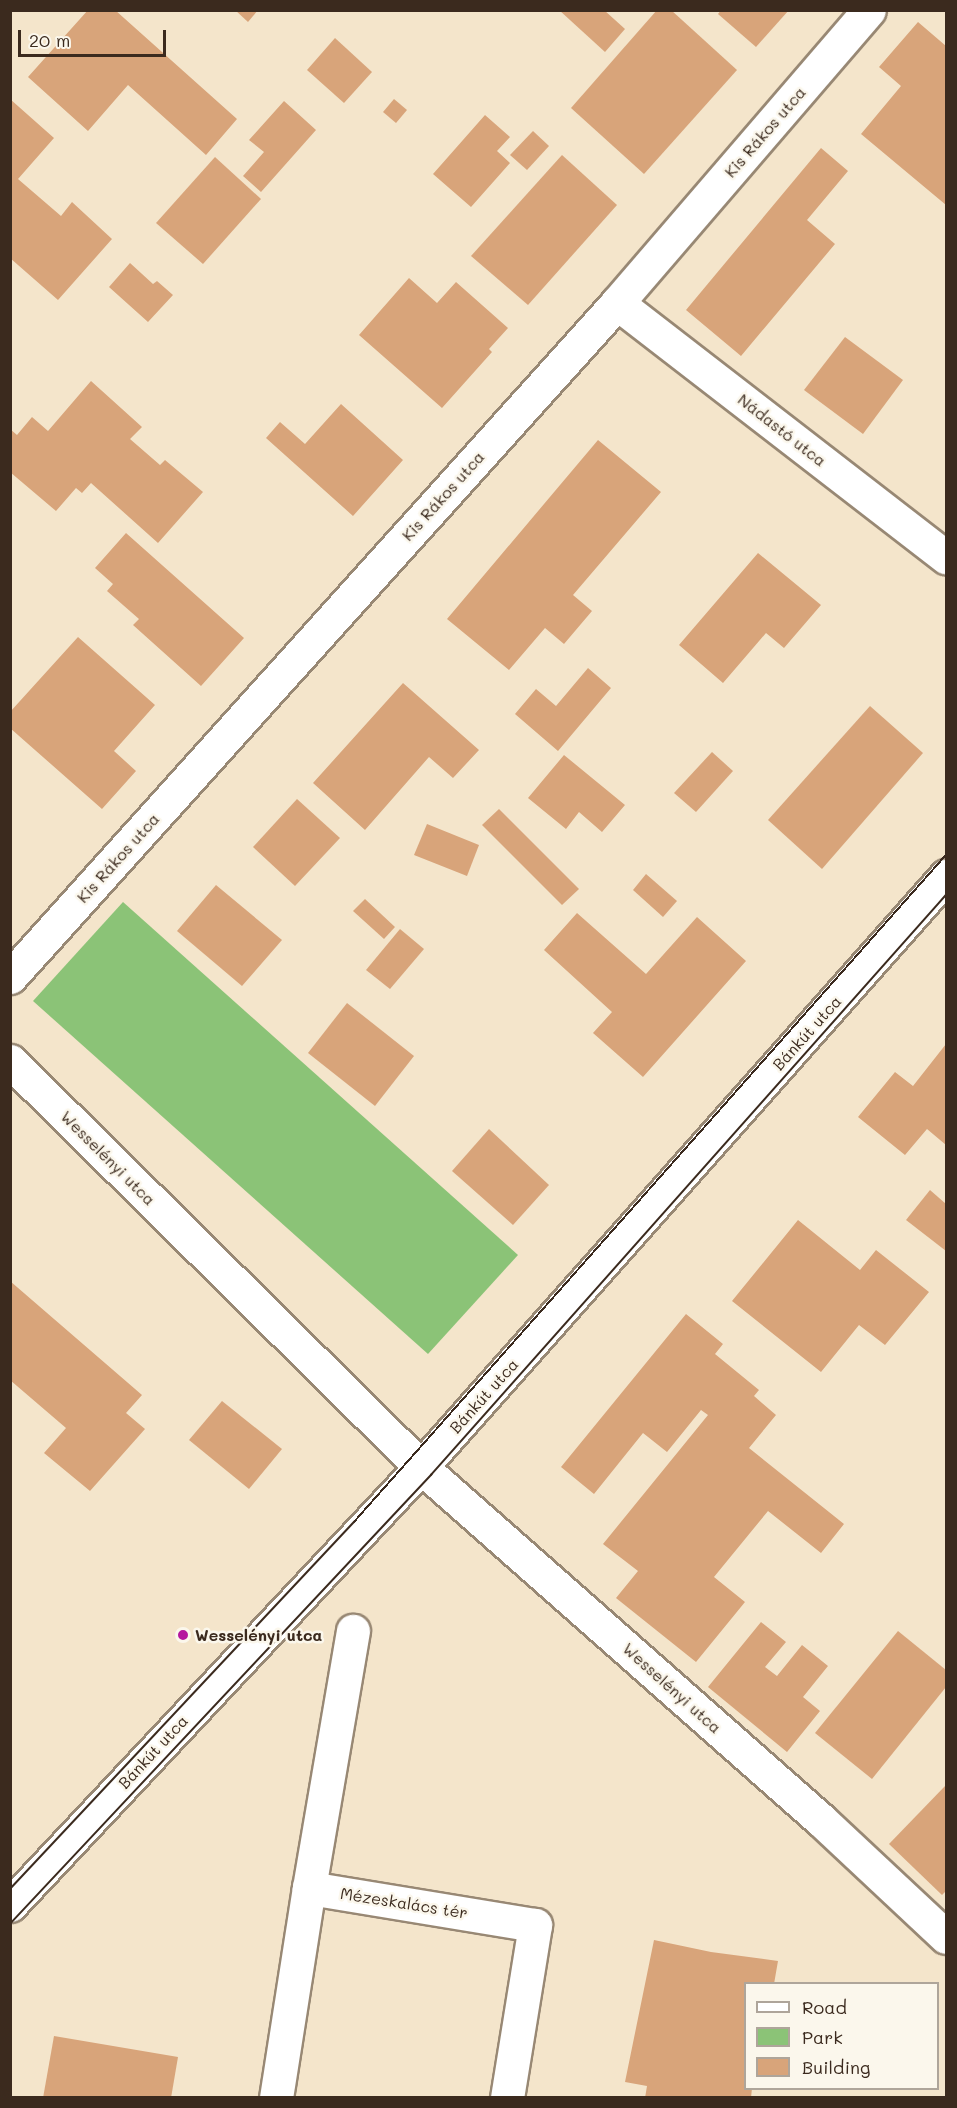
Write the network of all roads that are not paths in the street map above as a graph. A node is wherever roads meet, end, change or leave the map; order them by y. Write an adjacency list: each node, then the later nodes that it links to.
1 (869, 10): 2 (street, Kis Rákos utca)
2 (617, 303): 3 (street, Nádastó utca); 5 (street, Kis Rákos utca)
3 (946, 556)
4 (946, 876): 7 (street, Bánkút utca)
5 (10, 977)
6 (10, 1061): 7 (street, Wesselényi utca)
7 (421, 1467): 10 (street, Bánkút utca); 11 (street, Wesselényi utca)
8 (353, 1630): 9 (street)
9 (309, 1888): 12 (street); 13 (street, Mézeskalács tér)
10 (10, 1905)
11 (946, 1937)
12 (276, 2097)
13 (507, 2097)

